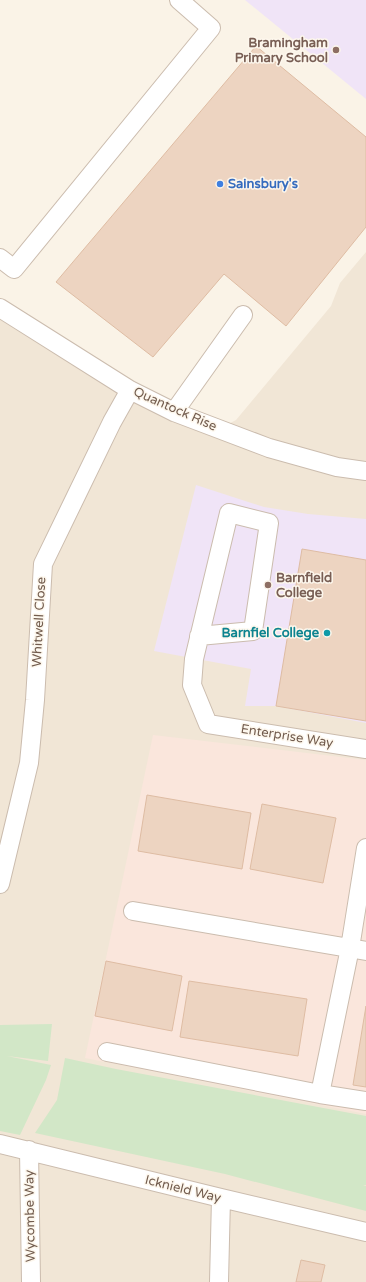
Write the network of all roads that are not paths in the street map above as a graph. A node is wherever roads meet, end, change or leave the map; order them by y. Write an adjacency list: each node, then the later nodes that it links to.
1 (179, 0): 2 (street)
2 (0, 258)
3 (0, 308): 5 (street, Quantock Rise)
4 (243, 315): 6 (street)
5 (130, 390): 6 (street, Quantock Rise); 11 (street, Whitwell Close)
6 (174, 412): 7 (street, Quantock Rise)
7 (366, 471)
8 (200, 636): 8 (street); 9 (street, Enterprise Way)
9 (366, 749)
10 (366, 848): 13 (street)
11 (2, 878)
12 (133, 911): 13 (street)
13 (358, 949): 15 (street)
14 (107, 1052): 15 (street)
15 (320, 1094): 16 (street)
16 (366, 1101)
17 (0, 1144): 18 (street, Icknield Way)
18 (28, 1150): 19 (street, Icknield Way); 21 (street, Wycombe Way)
19 (221, 1198): 20 (street, Icknield Way); 22 (street)
20 (366, 1232)
21 (31, 1282)
22 (219, 1282)

